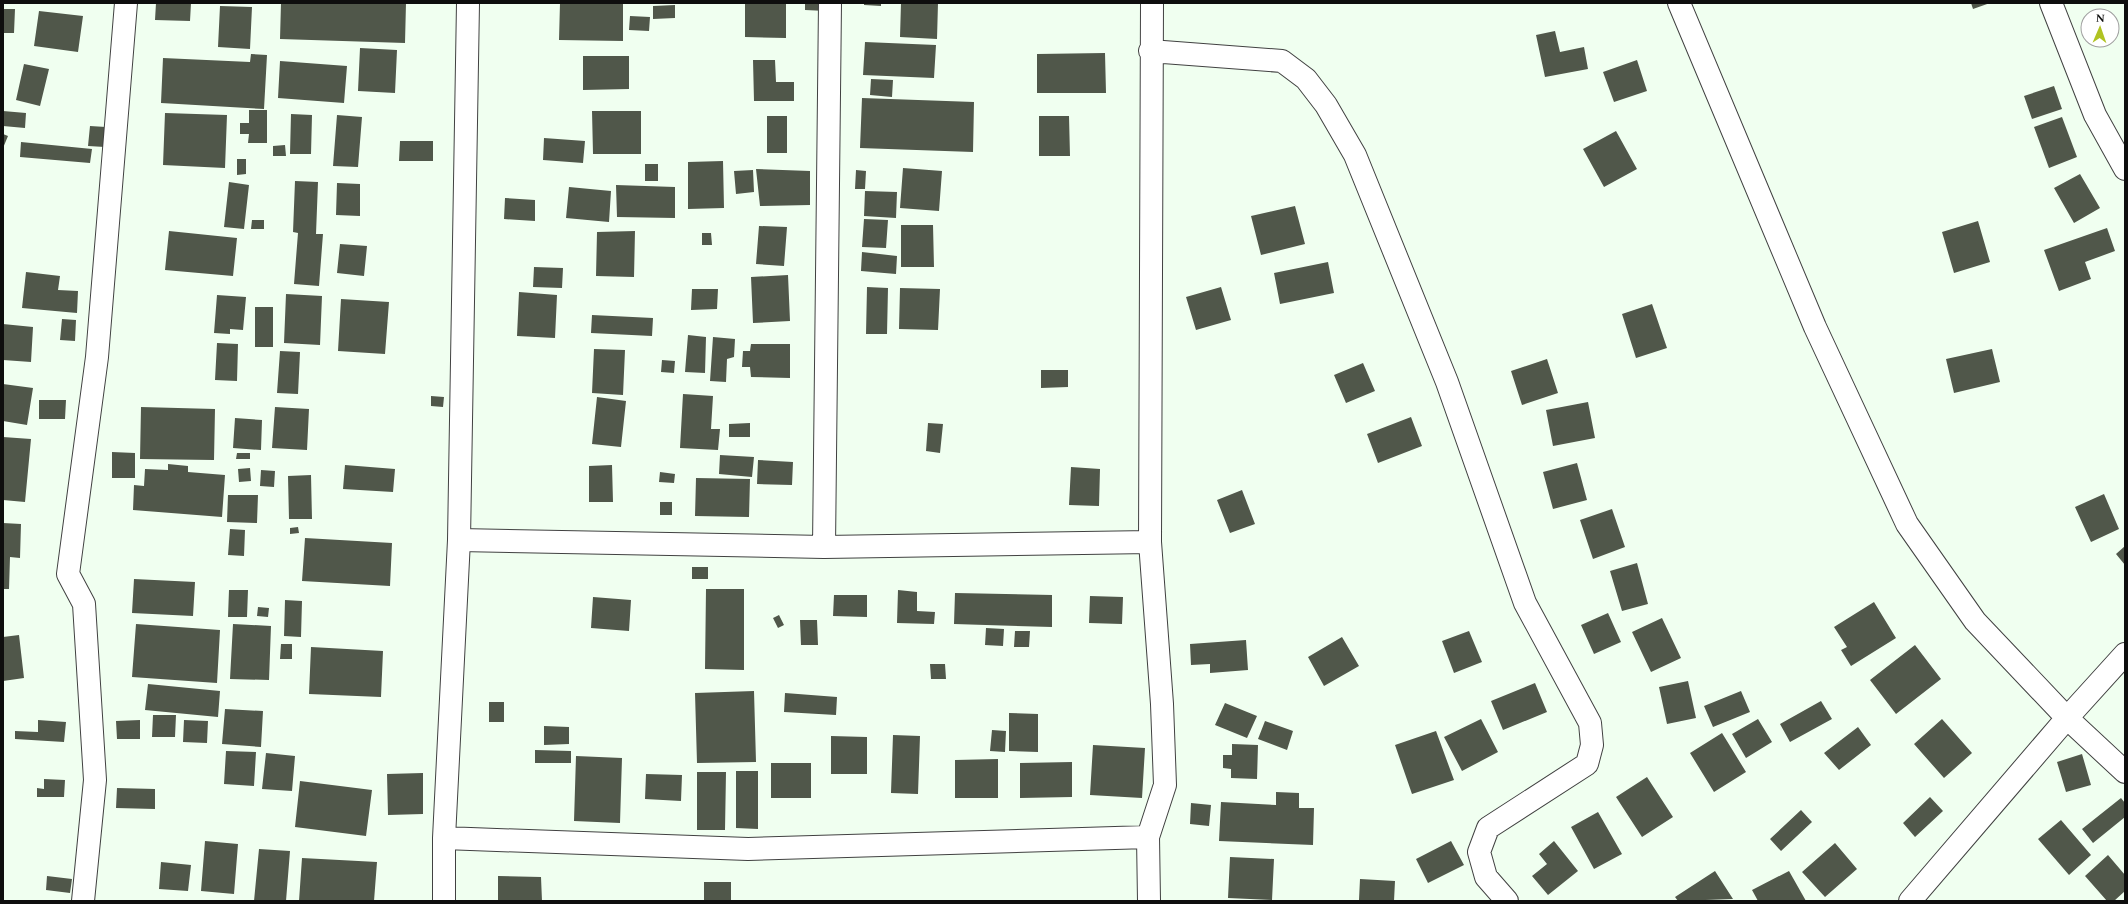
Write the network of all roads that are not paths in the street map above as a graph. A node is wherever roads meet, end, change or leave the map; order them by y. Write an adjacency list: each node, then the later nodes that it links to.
1 (126, 3): 17 (street)
2 (468, 3): 9 (street)
3 (830, 3): 11 (street)
4 (1152, 3): 7 (street)
5 (1679, 3): 13 (street)
6 (2051, 3): 8 (street)
7 (1150, 50): 10 (street); 20 (street)
8 (2125, 170)
9 (459, 540): 11 (street); 15 (street)
10 (1150, 542): 11 (street); 16 (street)
11 (824, 547)
12 (2125, 654): 13 (street)
13 (2067, 718): 14 (street); 21 (street)
14 (2125, 772)
15 (444, 838): 16 (street); 18 (street)
16 (1148, 838): 19 (street)
17 (83, 901)
18 (444, 901)
19 (1149, 901)
20 (1507, 901)
21 (1910, 901)

